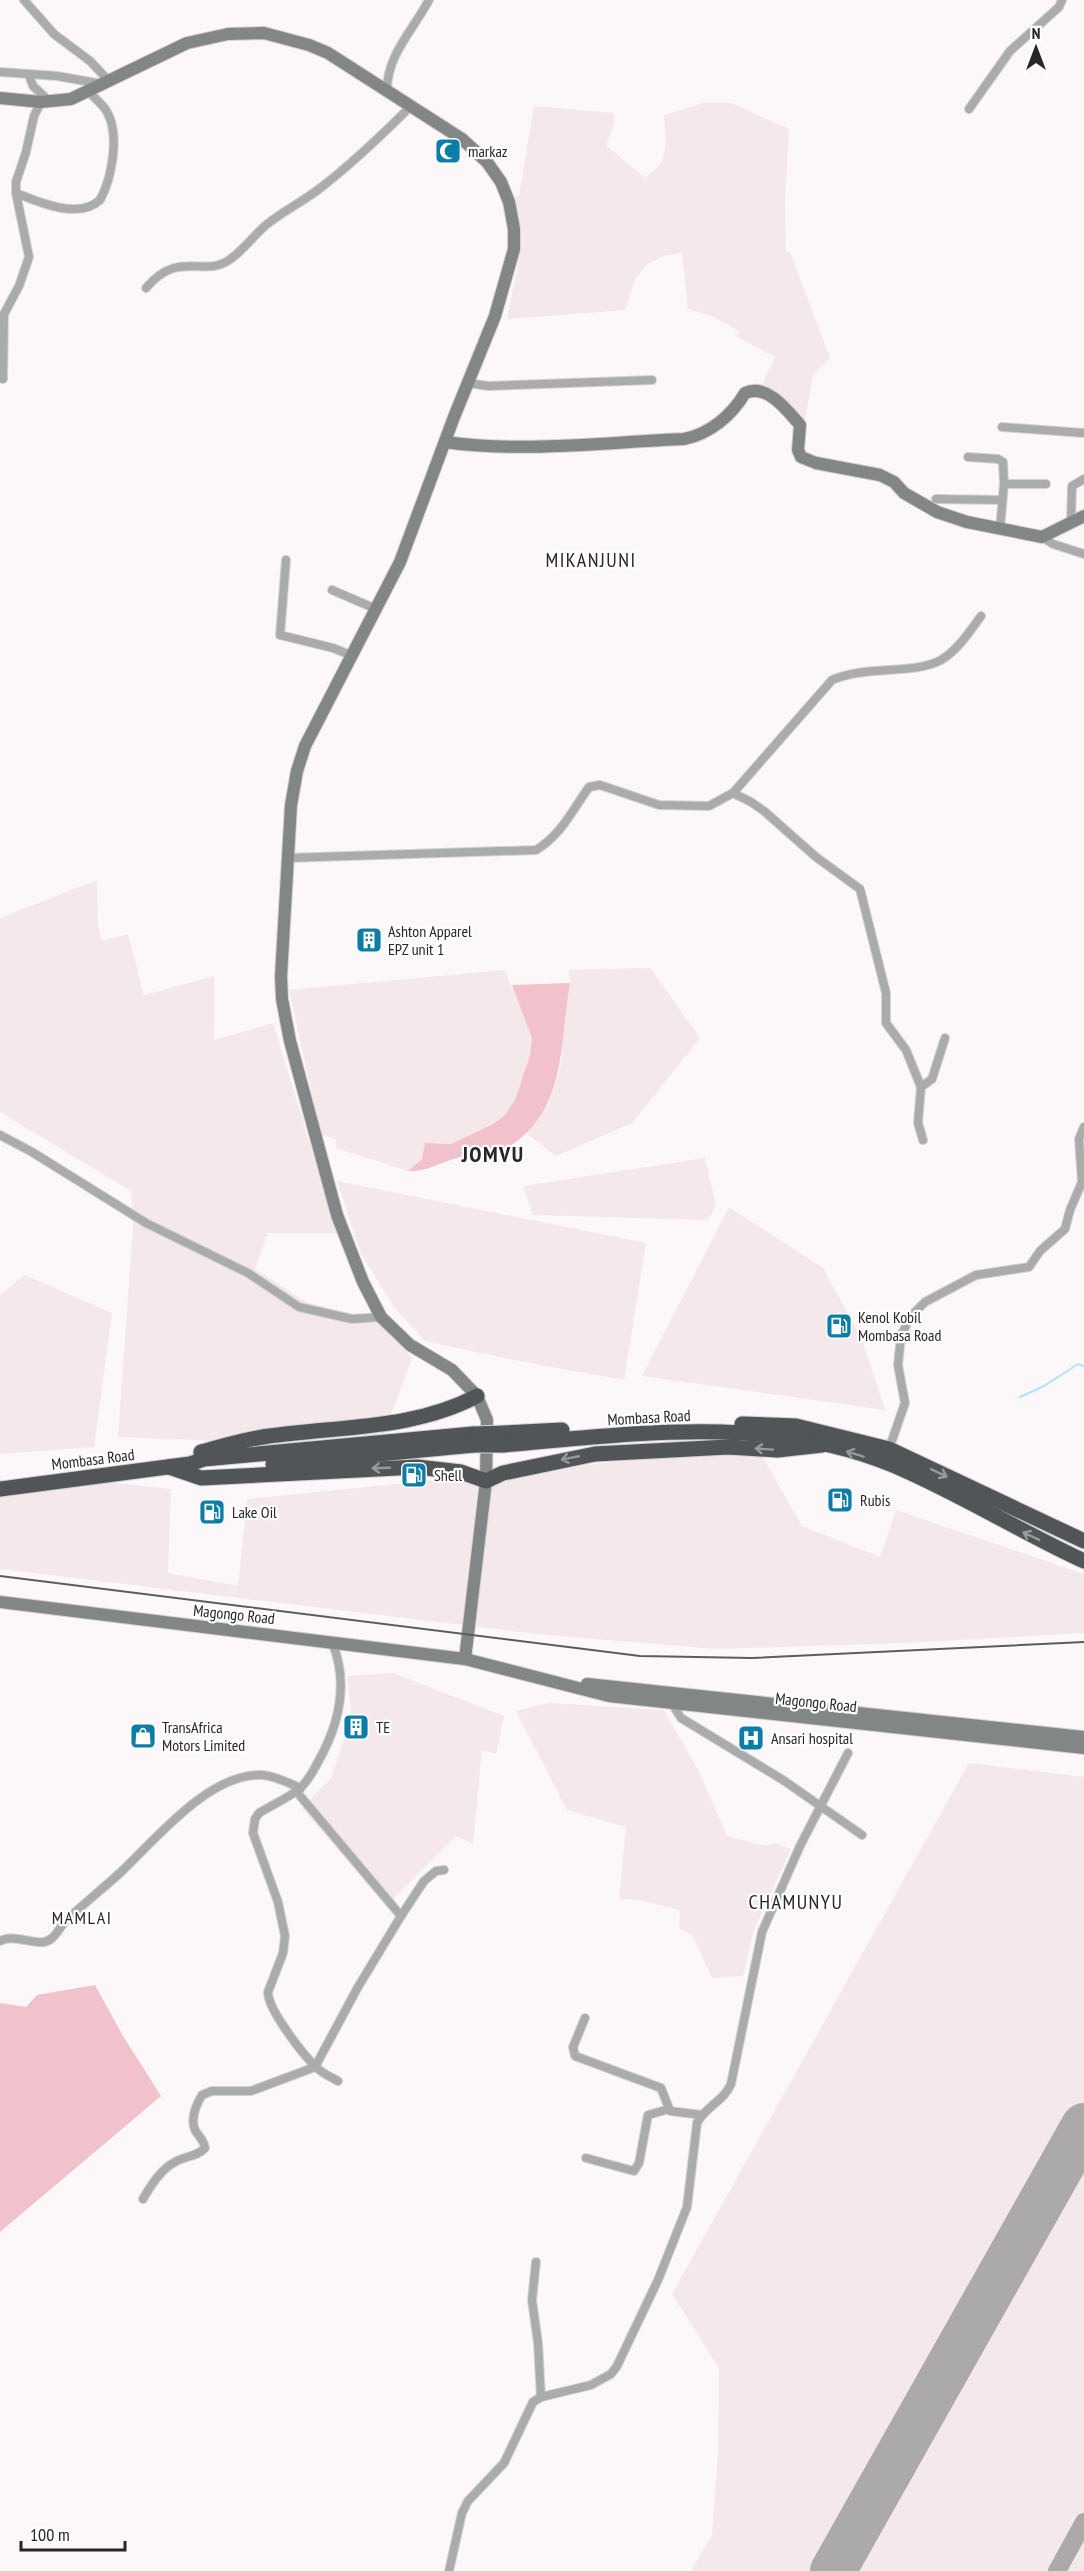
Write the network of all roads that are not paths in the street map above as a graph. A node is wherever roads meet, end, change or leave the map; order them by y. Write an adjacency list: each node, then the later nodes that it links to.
1 (24, 0): 6 (street)
2 (429, 0): 7 (street)
3 (1062, 0): 12 (street)
4 (0, 72): 5 (street)
5 (29, 75): 6 (street); 10 (street)
6 (105, 82): 7 (main road); 8 (main road)
7 (387, 90): 11 (main road)
8 (88, 91): 10 (main road); 13 (street)
9 (0, 98): 10 (main road)
10 (45, 102): 13 (street)
11 (411, 106): 14 (street); 17 (main road)
12 (969, 109)
13 (16, 193): 15 (street)
14 (146, 288)
15 (3, 379)
16 (652, 380): 17 (street)
17 (468, 383): 20 (main road)
18 (1002, 427): 19 (street)
19 (1084, 433)
20 (445, 442): 29 (main road); 34 (main road)
21 (968, 457): 23 (street)
22 (1084, 479): 28 (street)
23 (1004, 484): 24 (street); 26 (street)
24 (1046, 484)
25 (936, 499): 26 (street)
26 (1002, 501): 29 (street)
27 (1084, 516): 28 (main road)
28 (1071, 522): 30 (main road)
29 (1000, 529): 30 (main road)
30 (1042, 537): 31 (street)
31 (1084, 555)
32 (286, 560): 36 (street)
33 (332, 590): 34 (street)
34 (376, 609): 36 (main road)
35 (981, 616): 37 (street)
36 (353, 656): 38 (main road)
37 (733, 793): 38 (street); 40 (street)
38 (287, 858): 45 (main road)
39 (945, 1038): 40 (street)
40 (921, 1087): 43 (street)
41 (1084, 1127): 44 (street)
42 (0, 1135): 45 (street)
43 (923, 1140)
44 (1082, 1146): 49 (street)
45 (381, 1317): 46 (main road)
46 (477, 1396): 50 (highway); 51 (main road)
47 (618, 1431): 48 (highway, Mombasa Road); 49 (highway, Mombasa Road); 50 (highway, Mombasa Road, bridge)
48 (822, 1445): 51 (highway, one-way to 51); 54 (highway, Mombasa Road, one-way to 48)
49 (889, 1449): 53 (highway, Mombasa Road, one-way to 53)
50 (169, 1467): 51 (highway, one-way to 50); 52 (highway, Mombasa Road)
51 (486, 1482): 57 (main road)
52 (0, 1489)
53 (1084, 1541)
54 (1084, 1561)
55 (0, 1602): 56 (main road, Magongo Road)
56 (332, 1642): 57 (main road, Magongo Road); 63 (street)
57 (465, 1659): 58 (main road, Magongo Road)
58 (547, 1680): 59 (main road, Magongo Road); 60 (main road, Magongo Road)
59 (671, 1702): 61 (main road, Magongo Road); 64 (street)
60 (1084, 1737)
61 (1084, 1748)
62 (848, 1753): 64 (street)
63 (298, 1790): 67 (street); 68 (street); 70 (street)
64 (821, 1805): 65 (street); 73 (street)
65 (862, 1834)
66 (444, 1870): 67 (street)
67 (401, 1916): 70 (street)
68 (0, 1941)
69 (585, 2018): 72 (street)
70 (315, 2067): 71 (street); 75 (street)
71 (338, 2081)
72 (669, 2109): 73 (street); 74 (street)
73 (702, 2115): 77 (street)
74 (586, 2158)
75 (143, 2199)
76 (536, 2262): 77 (street)
77 (541, 2397): 78 (street)
78 (449, 2571)

